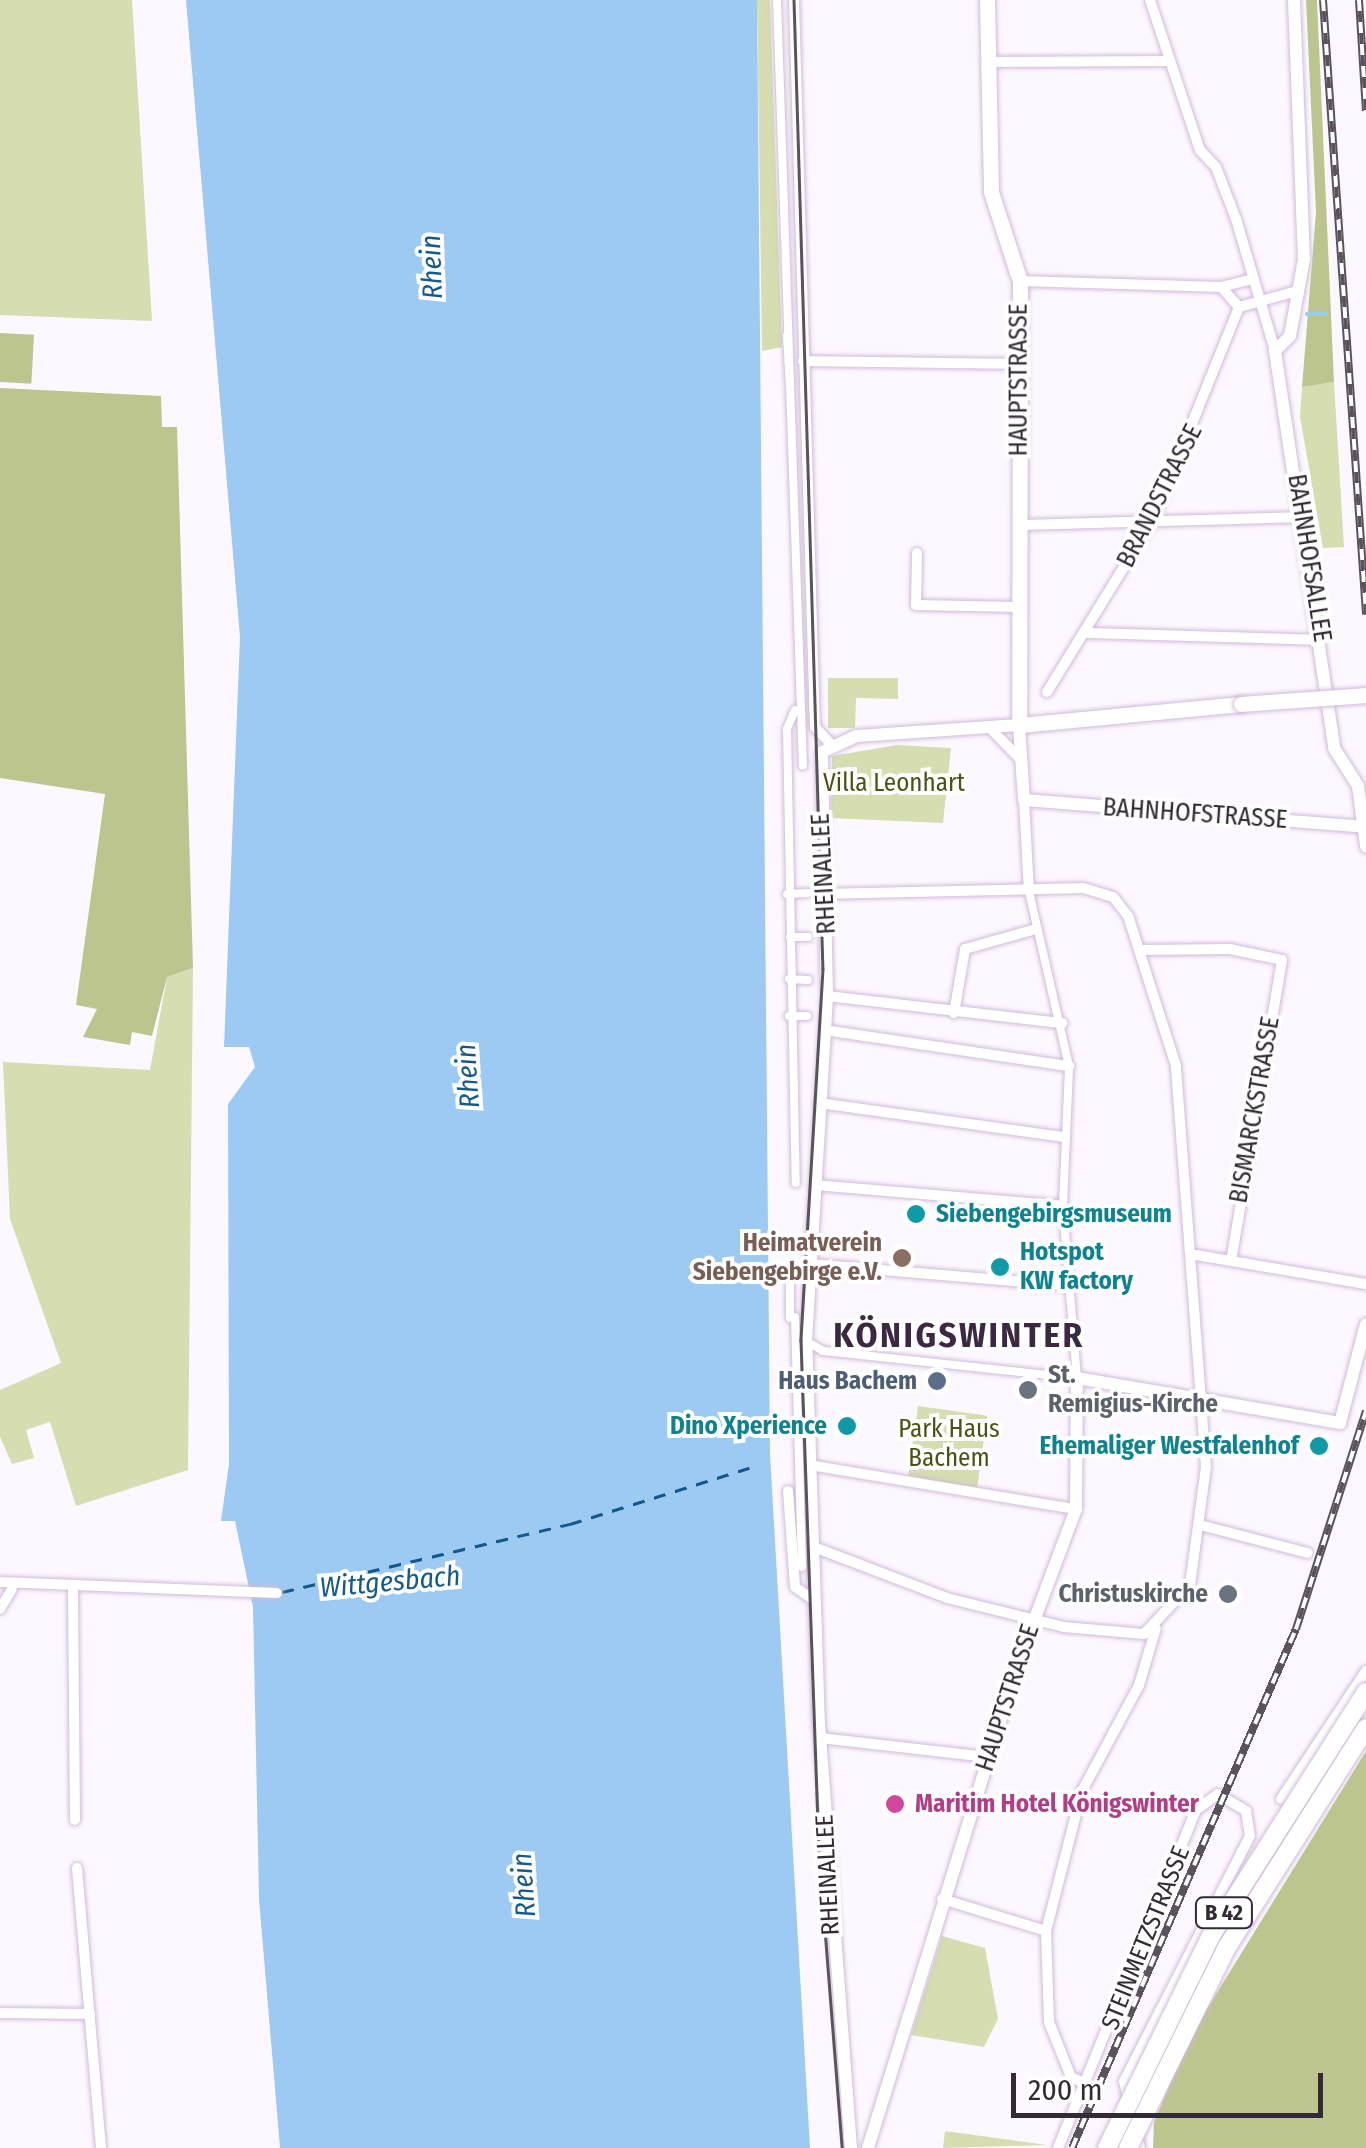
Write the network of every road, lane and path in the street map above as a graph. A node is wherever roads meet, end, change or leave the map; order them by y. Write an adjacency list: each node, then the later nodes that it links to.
1 (776, 0): 15 (street)
2 (794, 0): 15 (street)
3 (987, 0): 7 (main road, HAUPTSTRASSE)
4 (1150, 0): 6 (street)
5 (1294, 0): 11 (street)
6 (1170, 61): 7 (street); 8 (street)
7 (988, 62): 9 (main road, HAUPTSTRASSE)
8 (1252, 279): 10 (street); 12 (street)
9 (1020, 281): 10 (street); 16 (main road, HAUPTSTRASSE)
10 (1222, 287): 13 (street)
11 (1297, 291): 12 (street); 14 (street)
12 (1256, 295): 13 (street); 14 (street)
13 (1239, 307): 18 (street, BRANDSTRASSE)
14 (1275, 351): 17 (street, BAHNHOFSALLEE)
15 (794, 360): 16 (street); 29 (street); 31 (street)
16 (1018, 364): 19 (main road, HAUPTSTRASSE)
17 (1301, 517): 18 (street); 23 (street, BAHNHOFSALLEE)
18 (1154, 520): 19 (street); 22 (street, BRANDSTRASSE)
19 (1018, 526): 21 (main road, HAUPTSTRASSE)
20 (918, 554): 21 (street)
21 (1019, 607): 26 (main road, HAUPTSTRASSE)
22 (1086, 633): 23 (street); 24 (street, BRANDSTRASSE)
23 (1320, 640): 35 (street, BAHNHOFSALLEE)
24 (1046, 692)
25 (1366, 694): 27 (main road, bridge)
26 (1019, 700): 27 (main road); 28 (main road, HAUPTSTRASSE)
27 (1056, 720): 28 (main road)
28 (1020, 725): 30 (street); 32 (street, HAUPTSTRASSE)
29 (793, 729): 33 (street); 37 (street)
30 (992, 730): 31 (street); 32 (street)
31 (830, 743): 42 (street, RHEINALLEE)
32 (1022, 764): 34 (street, HAUPTSTRASSE)
33 (802, 766)
34 (1024, 800): 35 (street, BAHNHOFSTRASSE); 39 (street, HAUPTSTRASSE)
35 (1365, 827): 36 (street, BAHNHOFSALLEE)
36 (1366, 846)
37 (789, 851): 38 (street); 41 (street)
38 (803, 851)
39 (1029, 891): 42 (street); 43 (street, HAUPTSTRASSE); 46 (street)
40 (808, 893): 41 (street)
41 (787, 894): 44 (street)
42 (828, 894): 49 (street, RHEINALLEE)
43 (1036, 929): 50 (street); 53 (street, HAUPTSTRASSE)
44 (790, 937): 45 (street); 47 (street)
45 (808, 937)
46 (1141, 950): 63 (street); 64 (street, BISMARCKSTRASSE)
47 (790, 979): 48 (street); 51 (street)
48 (808, 980)
49 (827, 996): 50 (street); 54 (street, RHEINALLEE)
50 (954, 1013): 53 (street)
51 (789, 1016): 52 (street); 57 (street)
52 (807, 1016)
53 (1062, 1023): 55 (street, HAUPTSTRASSE)
54 (824, 1030): 55 (street); 56 (street, RHEINALLEE)
55 (1070, 1066): 59 (street, HAUPTSTRASSE)
56 (819, 1103): 59 (street); 61 (street, RHEINALLEE)
57 (788, 1108): 58 (street); 60 (street)
58 (801, 1108)
59 (1066, 1137): 62 (street, HAUPTSTRASSE)
60 (791, 1183)
61 (814, 1186): 62 (street); 65 (street, RHEINALLEE)
62 (1063, 1206): 68 (street, HAUPTSTRASSE)
63 (1196, 1255): 64 (street); 72 (street)
64 (1231, 1260): 67 (street)
65 (810, 1264): 68 (street); 70 (street, RHEINALLEE)
66 (790, 1273): 70 (street)
67 (1366, 1284)
68 (1073, 1286): 71 (street, HAUPTSTRASSE)
69 (1366, 1324): 72 (street)
70 (800, 1342): 71 (street); 73 (street, RHEINALLEE); 74 (street, RHEINALLEE)
71 (1077, 1378): 72 (street); 75 (street, HAUPTSTRASSE)
72 (1202, 1397): 76 (street)
73 (815, 1466): 75 (street); 77 (street, RHEINALLEE)
74 (796, 1494): 79 (street, RHEINALLEE)
75 (1076, 1509): 87 (street, HAUPTSTRASSE)
76 (1204, 1526): 78 (street); 88 (street)
77 (818, 1548): 80 (street, RHEINALLEE); 87 (street)
78 (1308, 1552)
79 (797, 1567): 80 (street); 85 (street)
80 (814, 1578): 85 (street, RHEINALLEE)
81 (0, 1582): 82 (street)
82 (12, 1589): 83 (street); 86 (street)
83 (73, 1590): 84 (street); 95 (street)
84 (277, 1593)
85 (815, 1601): 92 (street, RHEINALLEE)
86 (0, 1609)
87 (1033, 1618): 88 (street); 93 (street, HAUPTSTRASSE)
88 (1156, 1628): 98 (street)
89 (1366, 1671): 94 (street)
90 (1366, 1692): 106 (highway, B 42, bridge)
91 (1366, 1728): 107 (highway, B 42, bridge)
92 (820, 1738): 93 (street); 103 (street, RHEINALLEE)
93 (989, 1757): 97 (street, HAUPTSTRASSE)
94 (1282, 1800)
95 (75, 1820)
96 (77, 1868): 100 (street)
97 (942, 1900): 98 (street); 104 (street, HAUPTSTRASSE)
98 (1046, 1931): 101 (street)
99 (0, 2013): 100 (street)
100 (90, 2014): 102 (street)
101 (1085, 2084): 105 (street, STEINMETZSTRASSE); 108 (street, STEINMETZSTRASSE)
102 (101, 2148)
103 (851, 2148)
104 (868, 2148)
105 (1058, 2148)
106 (1107, 2148)
107 (1128, 2148)
108 (1140, 2148)

